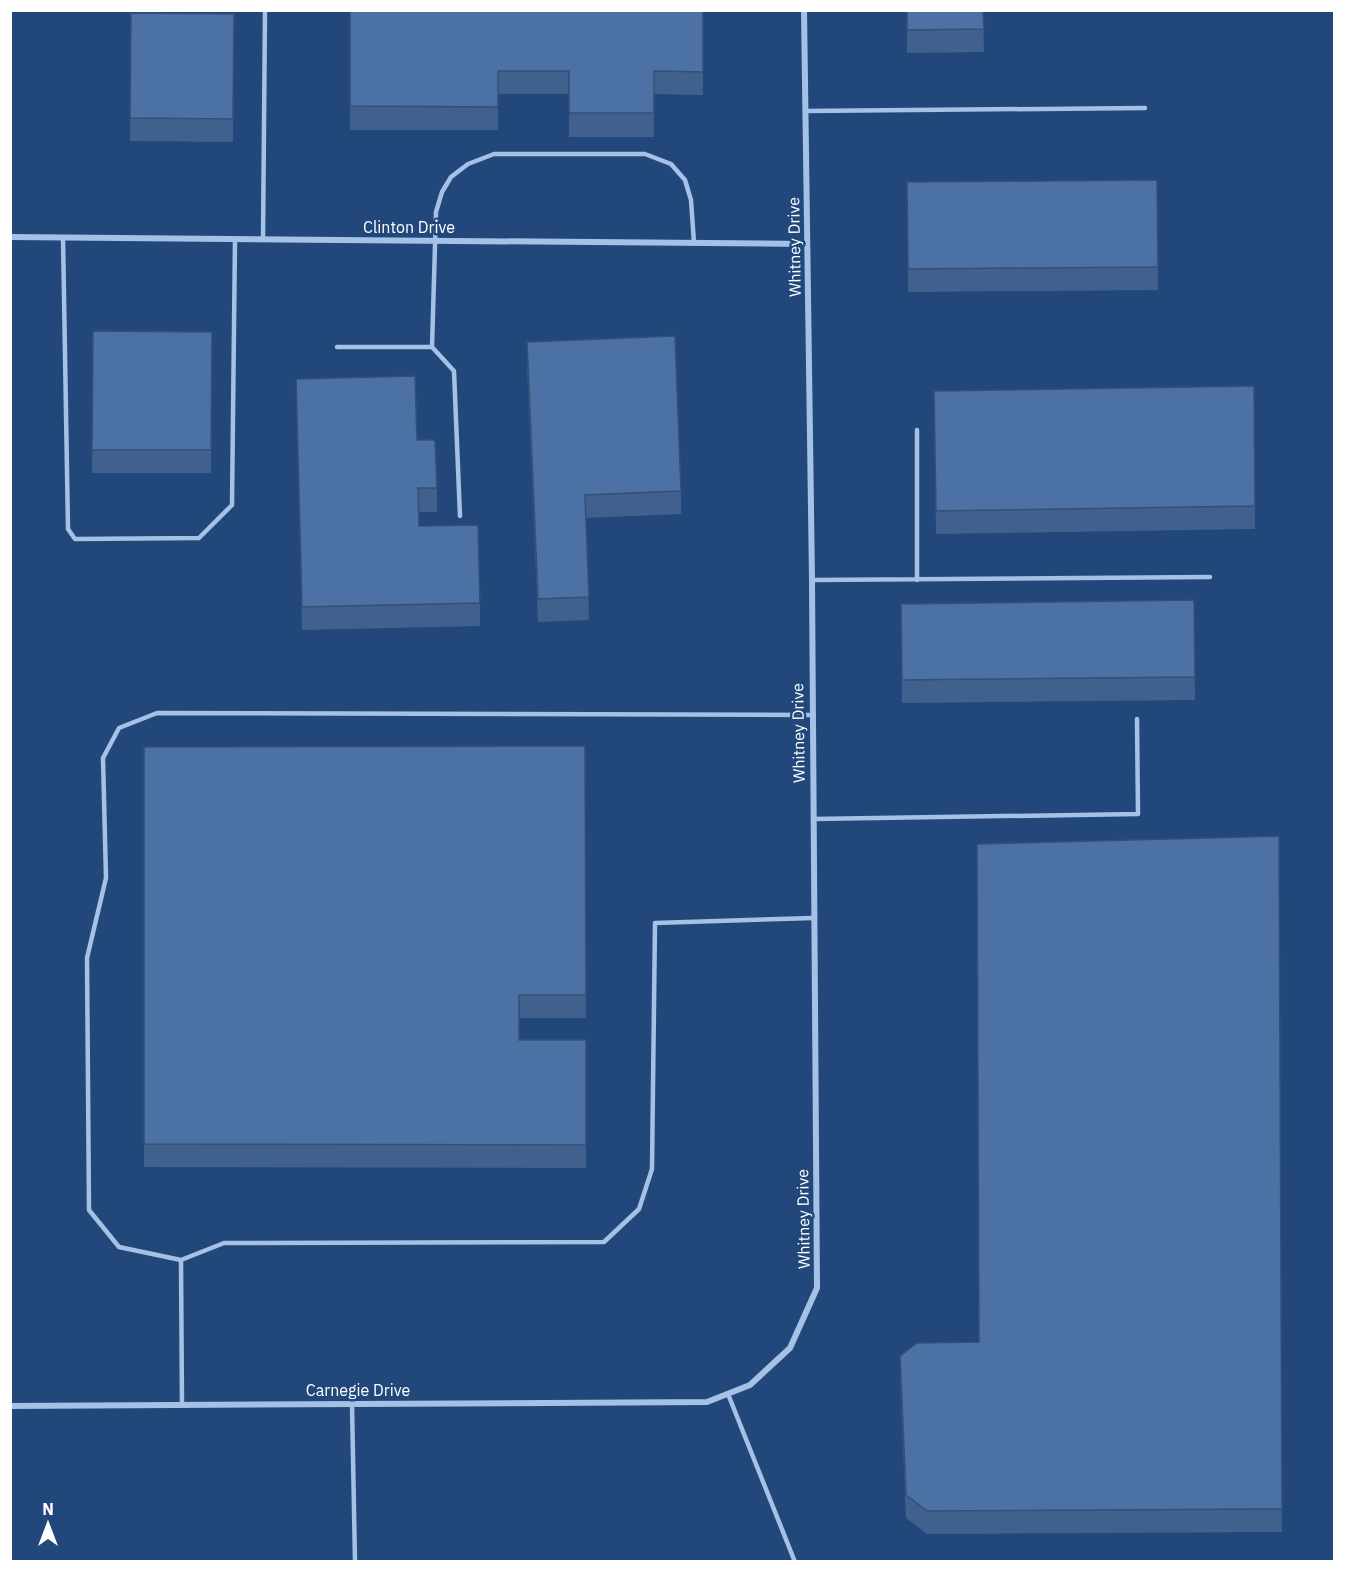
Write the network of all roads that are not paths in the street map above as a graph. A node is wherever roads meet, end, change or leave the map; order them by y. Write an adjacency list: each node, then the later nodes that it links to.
1 (265, 10): 8 (lane)
2 (804, 10): 4 (street, Whitney Drive)
3 (1145, 108): 4 (lane)
4 (805, 111): 11 (street, Whitney Drive)
5 (10, 237): 6 (street, Clinton Drive)
6 (63, 237): 7 (street, Clinton Drive); 7 (lane)
7 (235, 239): 8 (street, Clinton Drive)
8 (263, 240): 9 (street, Clinton Drive)
9 (435, 241): 10 (street, Clinton Drive); 10 (lane); 13 (lane)
10 (694, 243): 11 (street, Clinton Drive)
11 (807, 244): 17 (street, Whitney Drive)
12 (337, 347): 13 (lane)
13 (432, 347): 15 (lane)
14 (917, 430): 18 (lane)
15 (460, 516)
16 (1210, 577): 18 (lane)
17 (812, 580): 18 (lane); 19 (street, Whitney Drive)
18 (917, 580)
19 (812, 716): 21 (street, Whitney Drive); 23 (lane)
20 (1137, 719): 21 (lane)
21 (813, 819): 22 (street, Whitney Drive)
22 (813, 918): 23 (lane); 24 (street, Whitney Drive)
23 (181, 1260): 27 (lane)
24 (728, 1394): 25 (street, Whitney Drive); 30 (lane)
25 (706, 1402): 26 (street, Carnegie Drive)
26 (352, 1404): 27 (street, Carnegie Drive); 29 (lane)
27 (182, 1405): 28 (street, Carnegie Drive)
28 (10, 1406)
29 (355, 1562)
30 (795, 1562)

